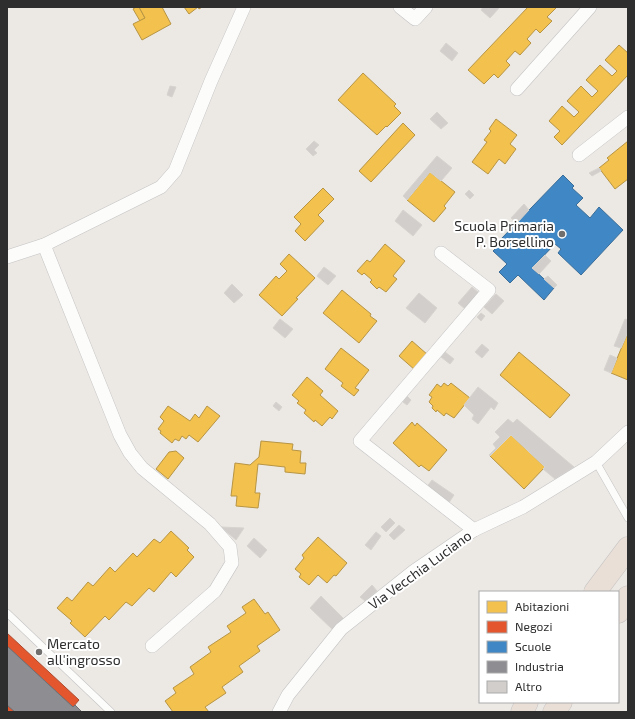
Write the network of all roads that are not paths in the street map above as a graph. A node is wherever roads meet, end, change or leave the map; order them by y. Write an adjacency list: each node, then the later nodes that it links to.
1 (244, 7): 8 (street)
2 (400, 7): 3 (street)
3 (426, 7)
4 (590, 7): 5 (street)
5 (516, 89)
6 (628, 116): 7 (street)
7 (579, 156)
8 (44, 245): 10 (street); 20 (street)
9 (441, 253): 14 (street)
10 (7, 257)
11 (628, 432): 12 (street, Via Vecchia Luciano)
12 (596, 462): 13 (lane); 14 (street, Via Vecchia Luciano)
13 (628, 518)
14 (474, 530): 24 (street, Via Vecchia Luciano)
15 (628, 548): 16 (highway)
16 (597, 591)
17 (628, 597): 18 (highway)
18 (619, 610)
19 (7, 613): 23 (lane)
20 (152, 646)
21 (526, 703): 25 (highway)
22 (560, 703): 26 (highway)
23 (111, 712)
24 (279, 712)
25 (522, 712)
26 (554, 712)

